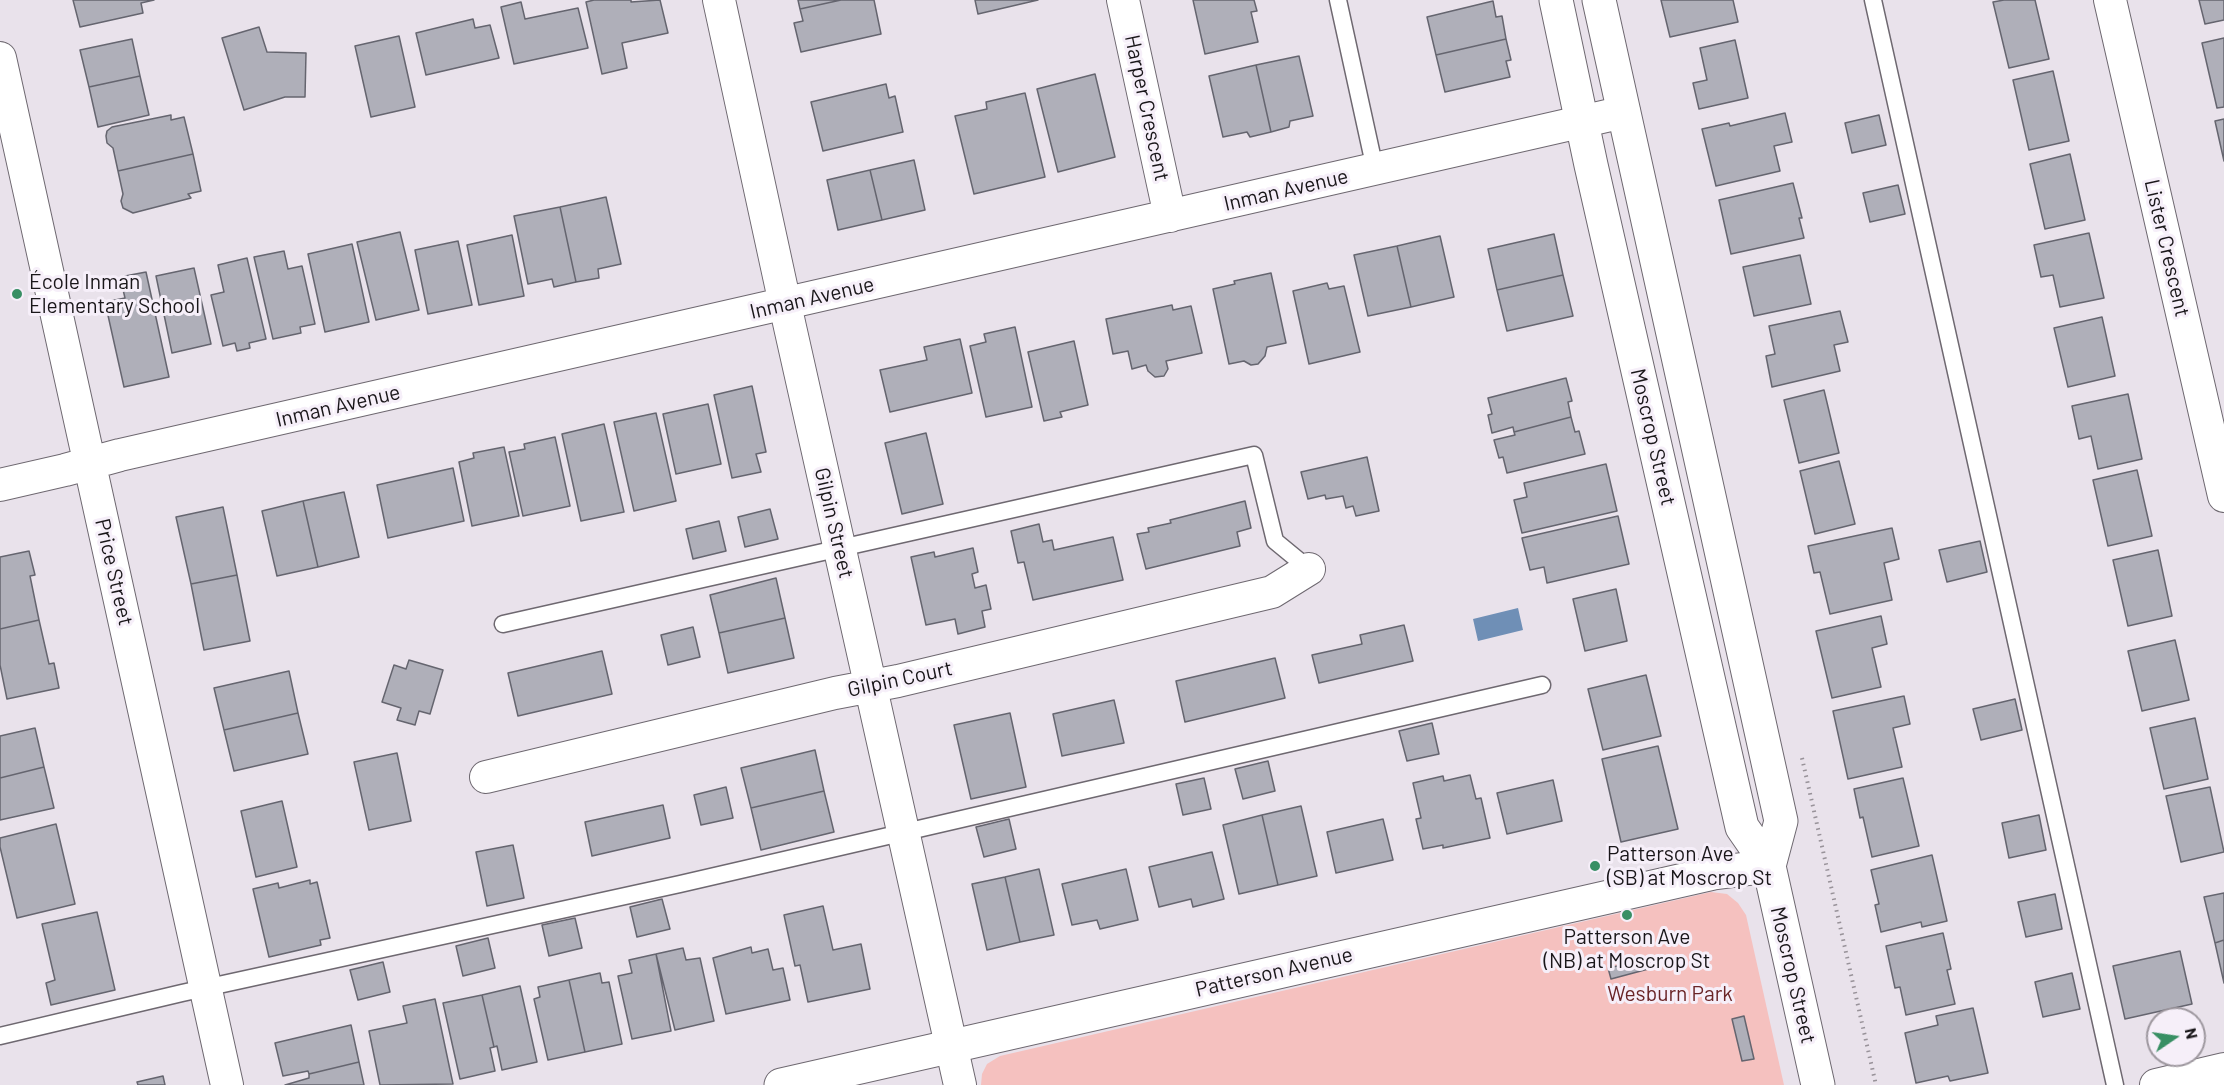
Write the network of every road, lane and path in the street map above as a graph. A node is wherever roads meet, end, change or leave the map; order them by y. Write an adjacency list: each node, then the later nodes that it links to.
1 (719, 0): 13 (street, Gilpin Street)
2 (1123, 0): 12 (street, Harper Crescent)
3 (1338, 0): 11 (lane)
4 (1556, 0): 10 (street, Moscrop Street)
5 (1599, 0): 9 (street, Moscrop Street)
6 (1873, 0): 33 (lane)
7 (2110, 0): 16 (street, Lister Crescent)
8 (0, 58): 14 (street, Price Street)
9 (1624, 112): 10 (street, Inman Avenue); 24 (street, Moscrop Street)
10 (1582, 121): 11 (street, Inman Avenue); 24 (street, Moscrop Street)
11 (1375, 169): 12 (street, Inman Avenue)
12 (1170, 216): 13 (street, Inman Avenue)
13 (785, 304): 14 (street, Inman Avenue); 17 (street, Gilpin Street)
14 (89, 463): 15 (street, Inman Avenue); 25 (street, Price Street)
15 (0, 485)
16 (2224, 496)
17 (840, 547): 18 (lane); 19 (lane); 21 (street, Gilpin Street)
18 (1309, 569): 21 (street, Gilpin Court)
19 (503, 624)
20 (1542, 685): 23 (lane)
21 (870, 686): 22 (street, Gilpin Court); 23 (street, Gilpin Street)
22 (486, 777)
23 (902, 832): 25 (lane); 27 (street, Gilpin Street)
24 (1769, 866): 27 (street, Patterson Avenue); 32 (street, Moscrop Street)
25 (206, 988): 26 (lane); 29 (street, Price Street)
26 (0, 1036)
27 (952, 1045): 30 (street, Patterson Avenue); 31 (street, Gilpin Street)
28 (2224, 1069): 34 (street)
29 (227, 1085)
30 (781, 1085)
31 (960, 1085)
32 (1818, 1085)
33 (2115, 1085)
34 (2156, 1085)

